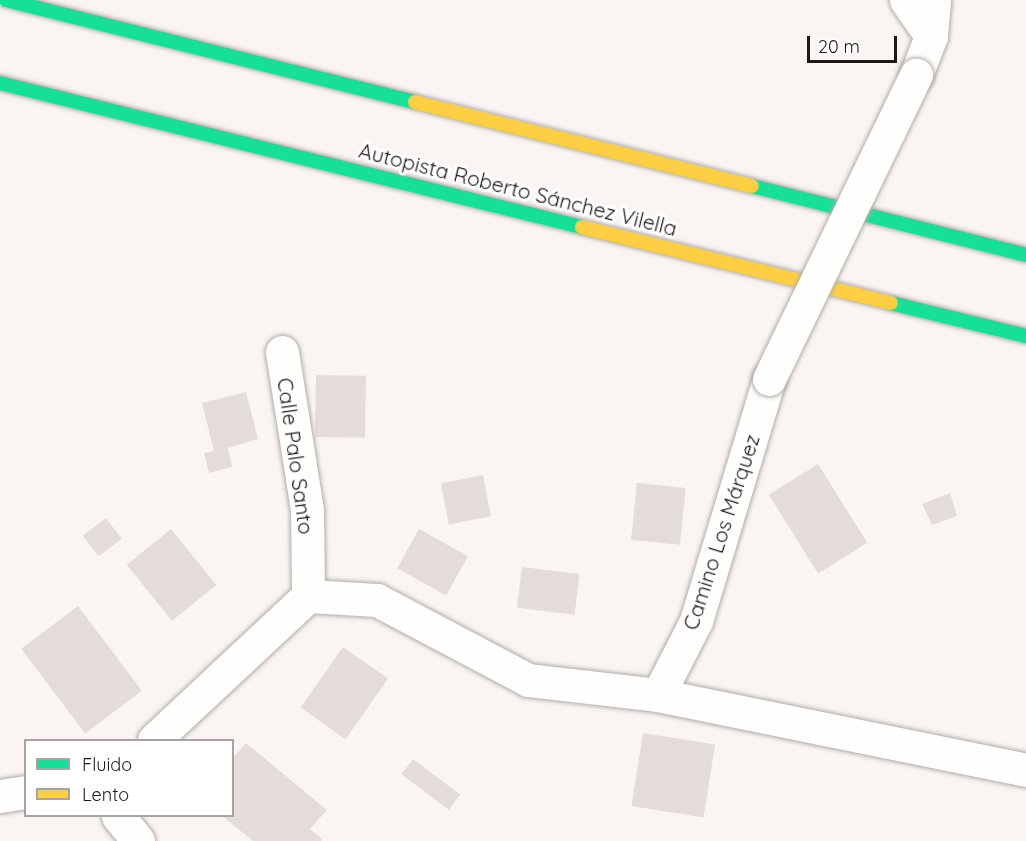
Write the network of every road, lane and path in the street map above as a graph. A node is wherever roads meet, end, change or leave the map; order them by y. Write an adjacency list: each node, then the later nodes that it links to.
1 (6, 0): 6 (highway)
2 (906, 0): 4 (street)
3 (934, 0): 4 (street, Camino Los Márquez)
4 (931, 36): 10 (street, Camino Los Márquez, bridge)
5 (0, 83): 7 (highway, Autopista Roberto Sánchez Vilella)
6 (1026, 255)
7 (1026, 336)
8 (282, 352): 9 (street, Calle Palo Santo)
9 (308, 596): 10 (street); 11 (street)
10 (658, 695): 12 (street)
11 (156, 739)
12 (1026, 770)
13 (24, 792): 14 (street)
14 (0, 796)
15 (119, 817): 16 (street)
16 (138, 841)

